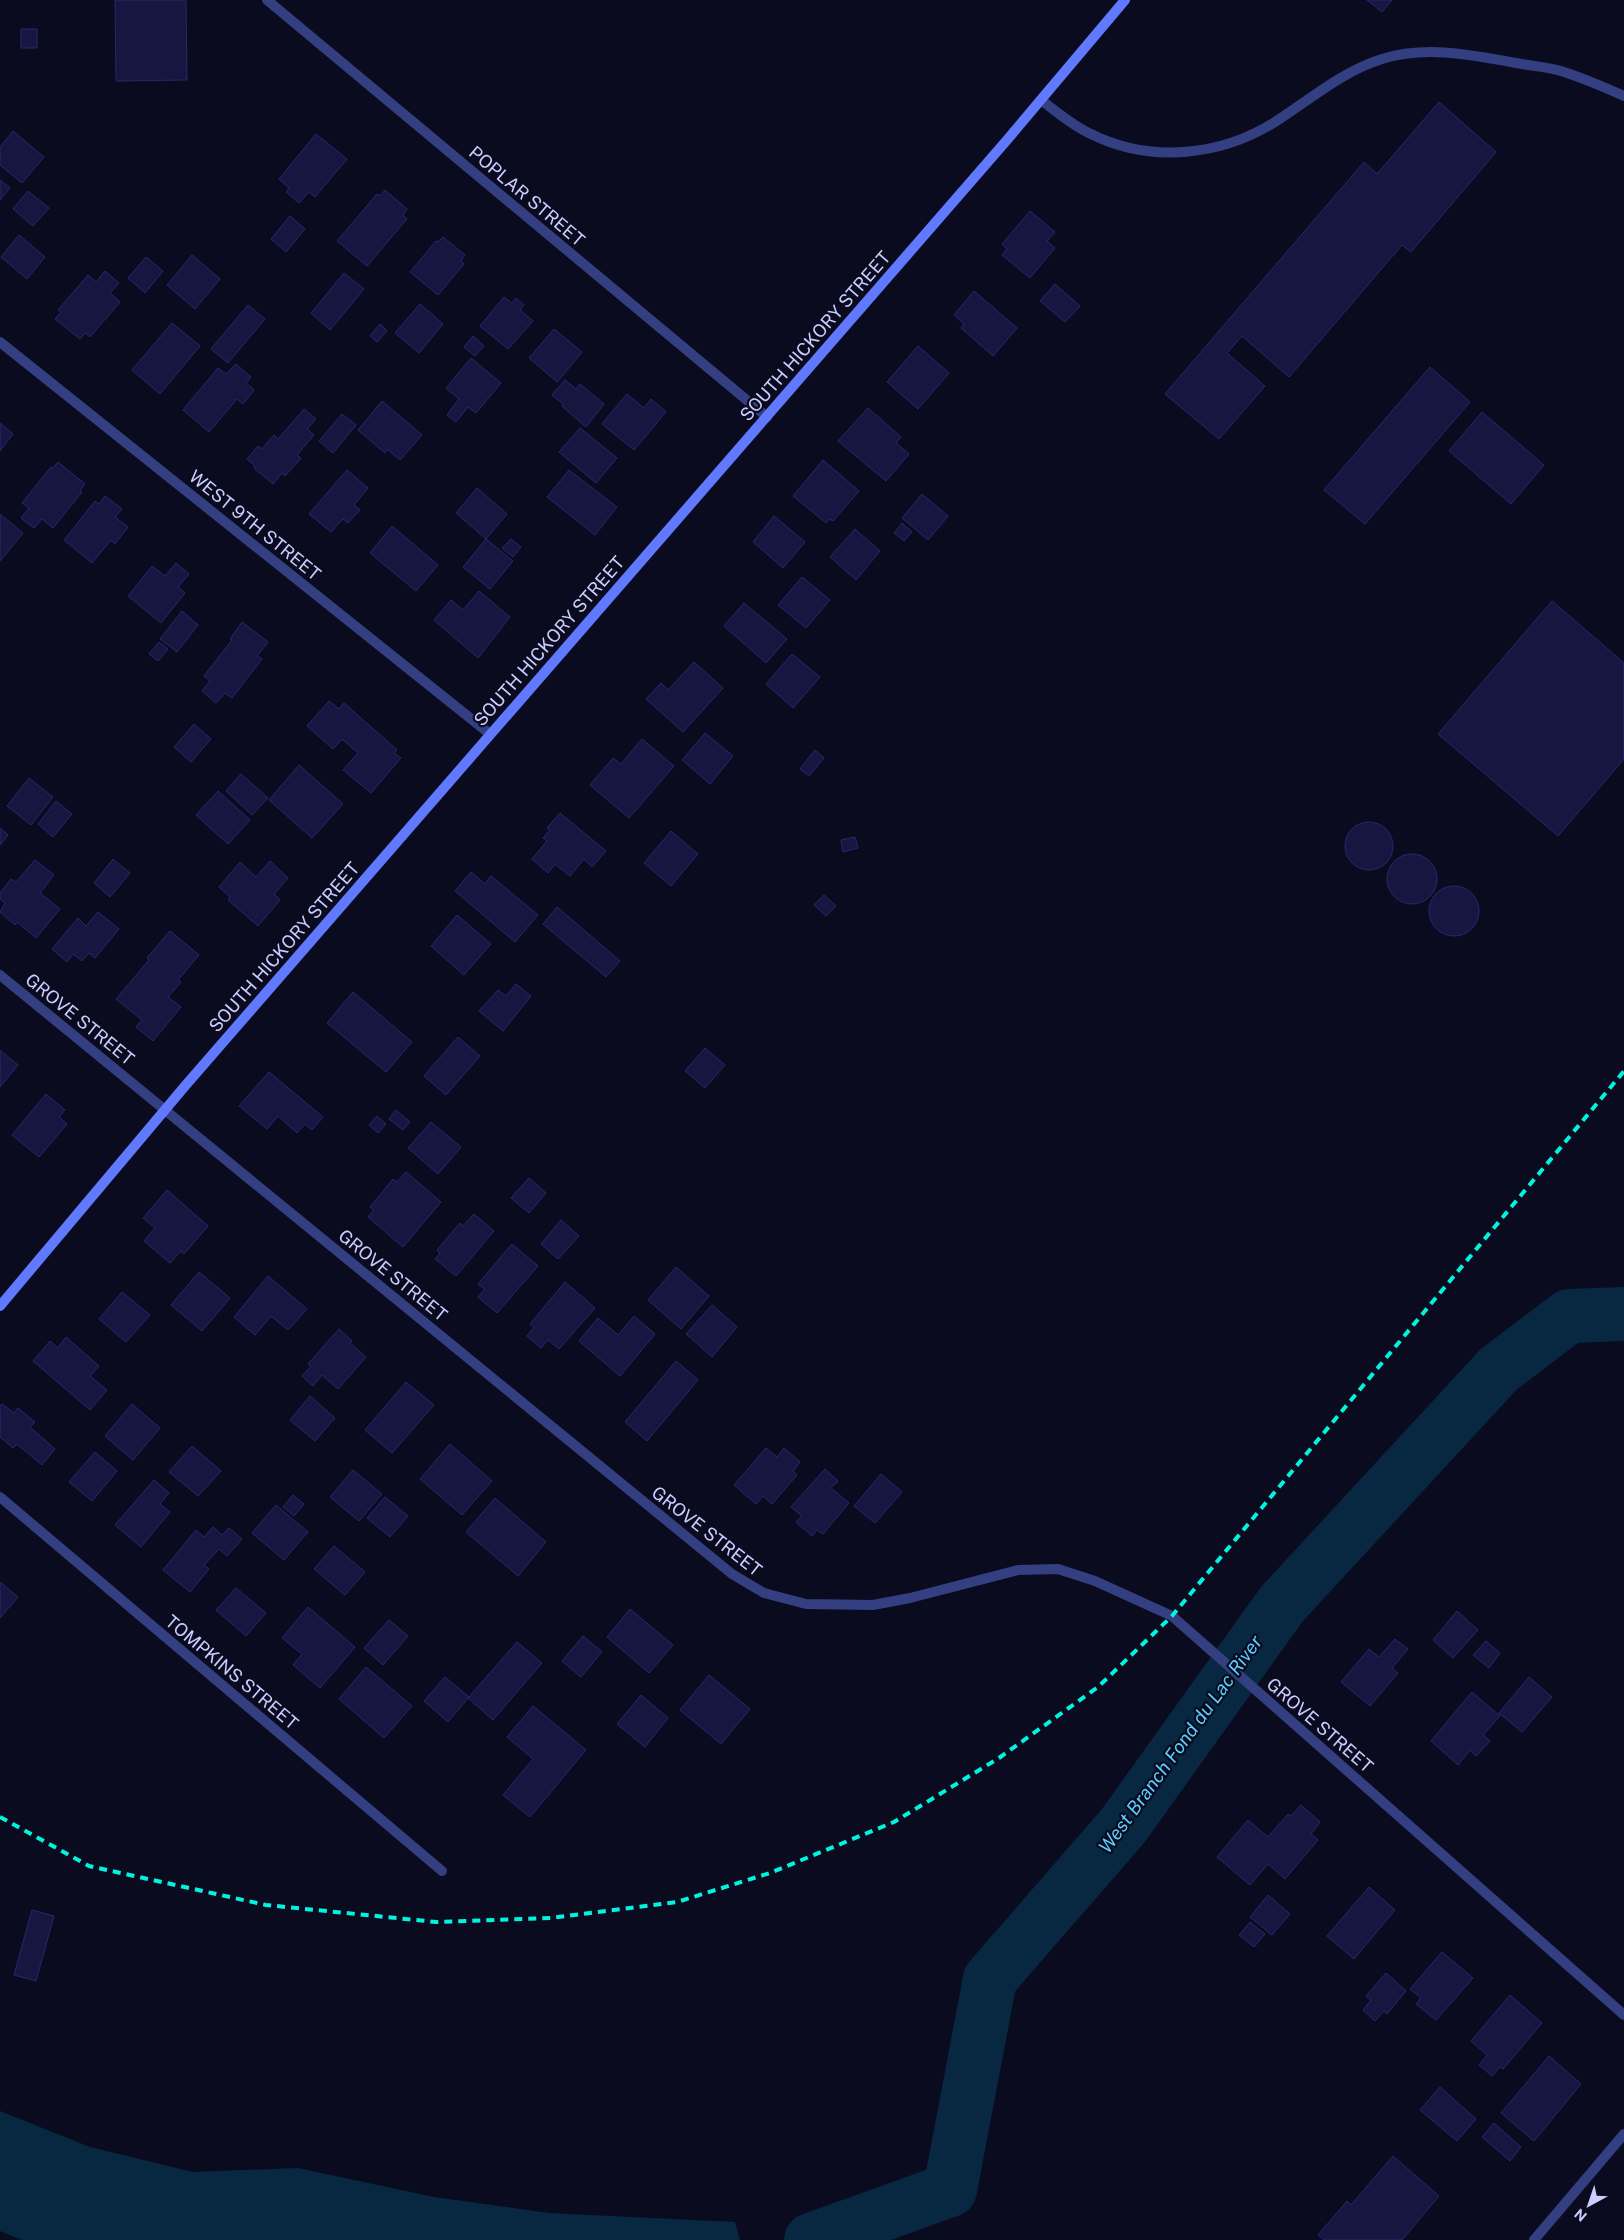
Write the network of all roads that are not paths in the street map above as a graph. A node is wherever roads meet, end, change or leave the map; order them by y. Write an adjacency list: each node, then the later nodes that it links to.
1 (267, 0): 6 (street, POPLAR STREET)
2 (1125, 0): 4 (street, SOUTH HICKORY STREET)
3 (1624, 96): 4 (street)
4 (1041, 100): 6 (street, SOUTH HICKORY STREET)
5 (0, 342): 7 (street, WEST 9TH STREET)
6 (767, 417): 7 (street, SOUTH HICKORY STREET)
7 (490, 734): 9 (street, SOUTH HICKORY STREET)
8 (0, 975): 9 (street, GROVE STREET)
9 (165, 1109): 10 (street, SOUTH HICKORY STREET); 13 (street, GROVE STREET)
10 (0, 1306)
11 (0, 1497): 12 (street, TOMPKINS STREET)
12 (442, 1871)
13 (1624, 2015)
14 (1624, 2134): 15 (street)
15 (1534, 2240)

